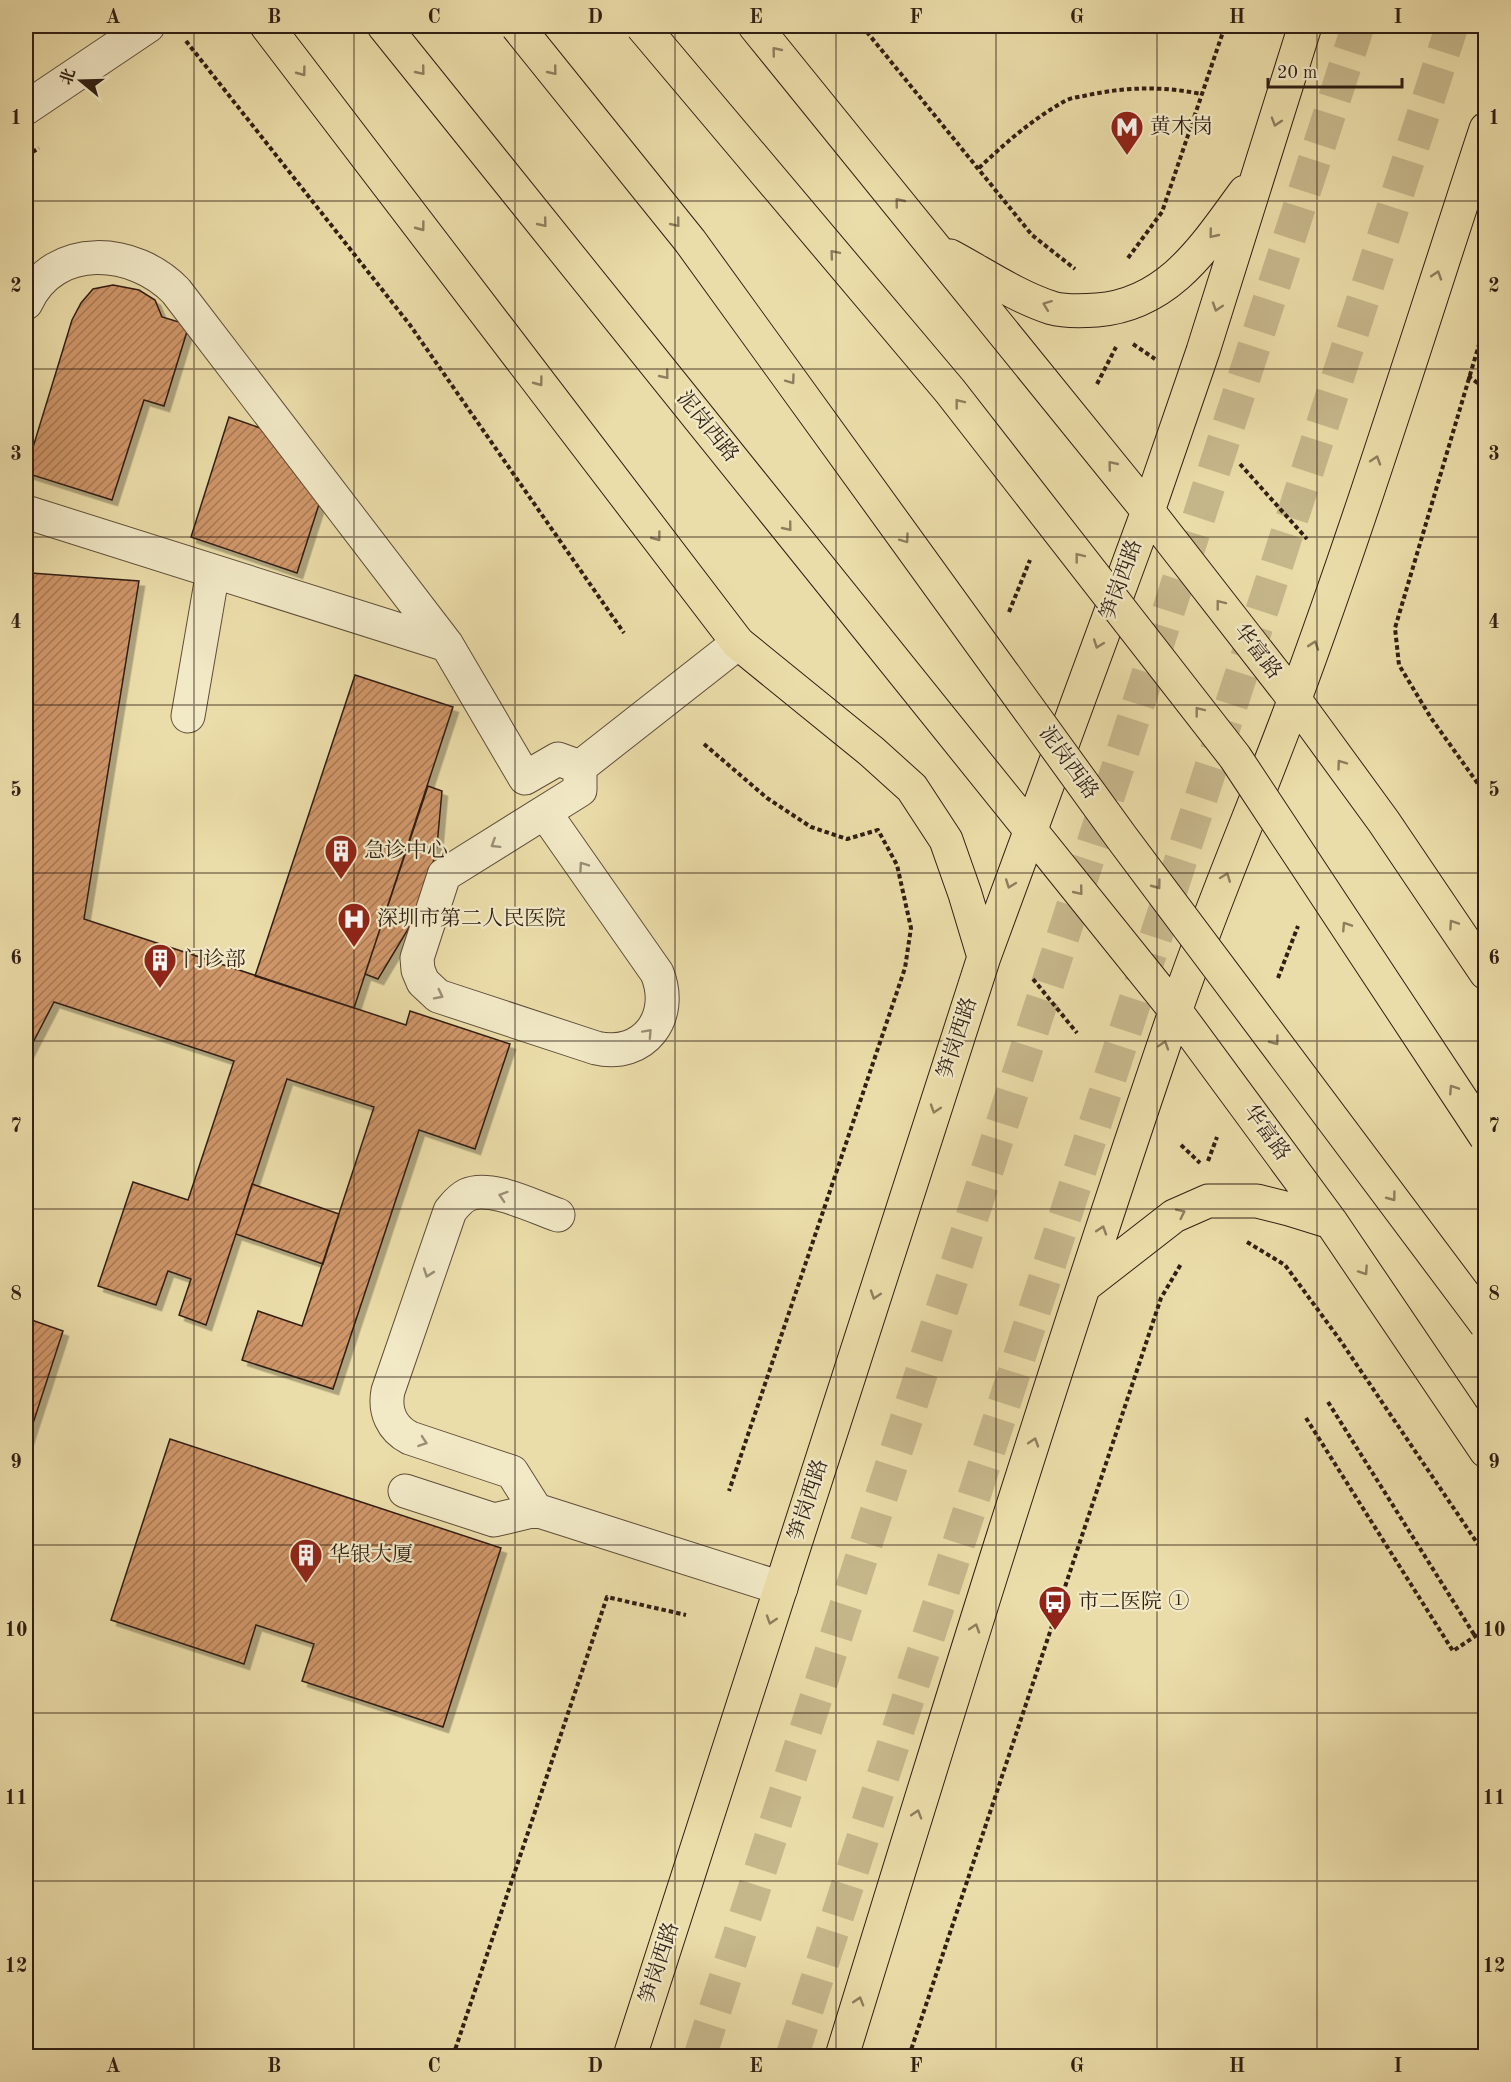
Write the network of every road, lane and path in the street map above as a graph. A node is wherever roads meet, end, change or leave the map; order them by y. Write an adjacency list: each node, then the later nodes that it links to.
1 (148, 26): 12 (street)
2 (267, 26): 35 (main road, one-way to 35)
3 (384, 26): 43 (main road, 泥岗西路, one-way to 43)
4 (517, 26): 59 (main road, 泥岗西路, one-way to 59, bridge)
5 (642, 26): 52 (main road, one-way to 5, bridge)
6 (755, 26): 16 (main road, one-way to 6)
7 (862, 26): 14 (path)
8 (1225, 26): 11 (path)
9 (1305, 26): 15 (main road, 笋岗西路, one-way to 15)
10 (186, 41): 34 (path)
11 (1202, 94): 14 (path); 17 (path)
12 (26, 108)
13 (1485, 129): 37 (main road, one-way to 13)
14 (979, 168): 18 (path)
15 (1261, 171): 16 (main road, one-way to 16); 28 (main road, 笋岗西路, one-way to 28)
16 (936, 248): 28 (main road, one-way to 16)
17 (1127, 260)
18 (1079, 272)
19 (26, 303): 36 (street)
20 (1485, 321): 24 (path)
21 (1130, 342): 23 (path)
22 (1117, 346): 25 (path)
23 (1155, 359)
24 (1468, 375): 26 (path); 41 (path)
25 (1097, 384)
26 (1485, 389)
27 (1240, 464): 30 (path)
28 (1148, 511): 37 (main road, 华富路, one-way to 28); 43 (main road, 笋岗西路, one-way to 43)
29 (26, 512): 32 (street)
30 (1307, 539)
31 (1033, 555): 33 (path)
32 (213, 571): 36 (street); 38 (street)
33 (1007, 617)
34 (624, 633)
35 (738, 643): 40 (street); 45 (main road)
36 (447, 645): 40 (street)
37 (1294, 700): 46 (main road, 华富路, one-way to 37); 49 (main road, one-way to 37)
38 (188, 716)
39 (704, 744): 64 (path)
40 (580, 767): 42 (street)
41 (1485, 795)
42 (545, 813): 42 (street, one-way to 42)
43 (1029, 829): 45 (main road, 笋岗西路, one-way to 45); 49 (main road, 华富路, one-way to 49)
44 (1301, 920): 48 (path)
45 (984, 957): 67 (main road, 笋岗西路, one-way to 67)
46 (1485, 973)
47 (1033, 979): 50 (path)
48 (1276, 984)
49 (1175, 1010): 55 (main road, 华富路); 58 (main road, one-way to 49)
50 (1077, 1033)
51 (1217, 1136): 53 (path)
52 (1485, 1137)
53 (1181, 1145)
54 (558, 1215): 65 (street, one-way to 65)
55 (1331, 1222): 58 (main road, one-way to 55); 62 (main road, 华富路, one-way to 62)
56 (1244, 1240): 66 (path)
57 (1190, 1257): 74 (path)
58 (1083, 1286): 73 (main road, one-way to 58)
59 (1485, 1324)
60 (1328, 1402): 70 (path)
61 (1306, 1418): 70 (path)
62 (1485, 1450)
63 (405, 1491): 65 (street)
64 (729, 1491)
65 (536, 1510): 67 (street)
66 (1485, 1556)
67 (781, 1588): 72 (main road, 笋岗西路, one-way to 72)
68 (686, 1615): 71 (path)
69 (1485, 1629): 70 (path)
70 (1475, 1636)
71 (453, 2056)
72 (630, 2056)
73 (842, 2056)
74 (909, 2056)

